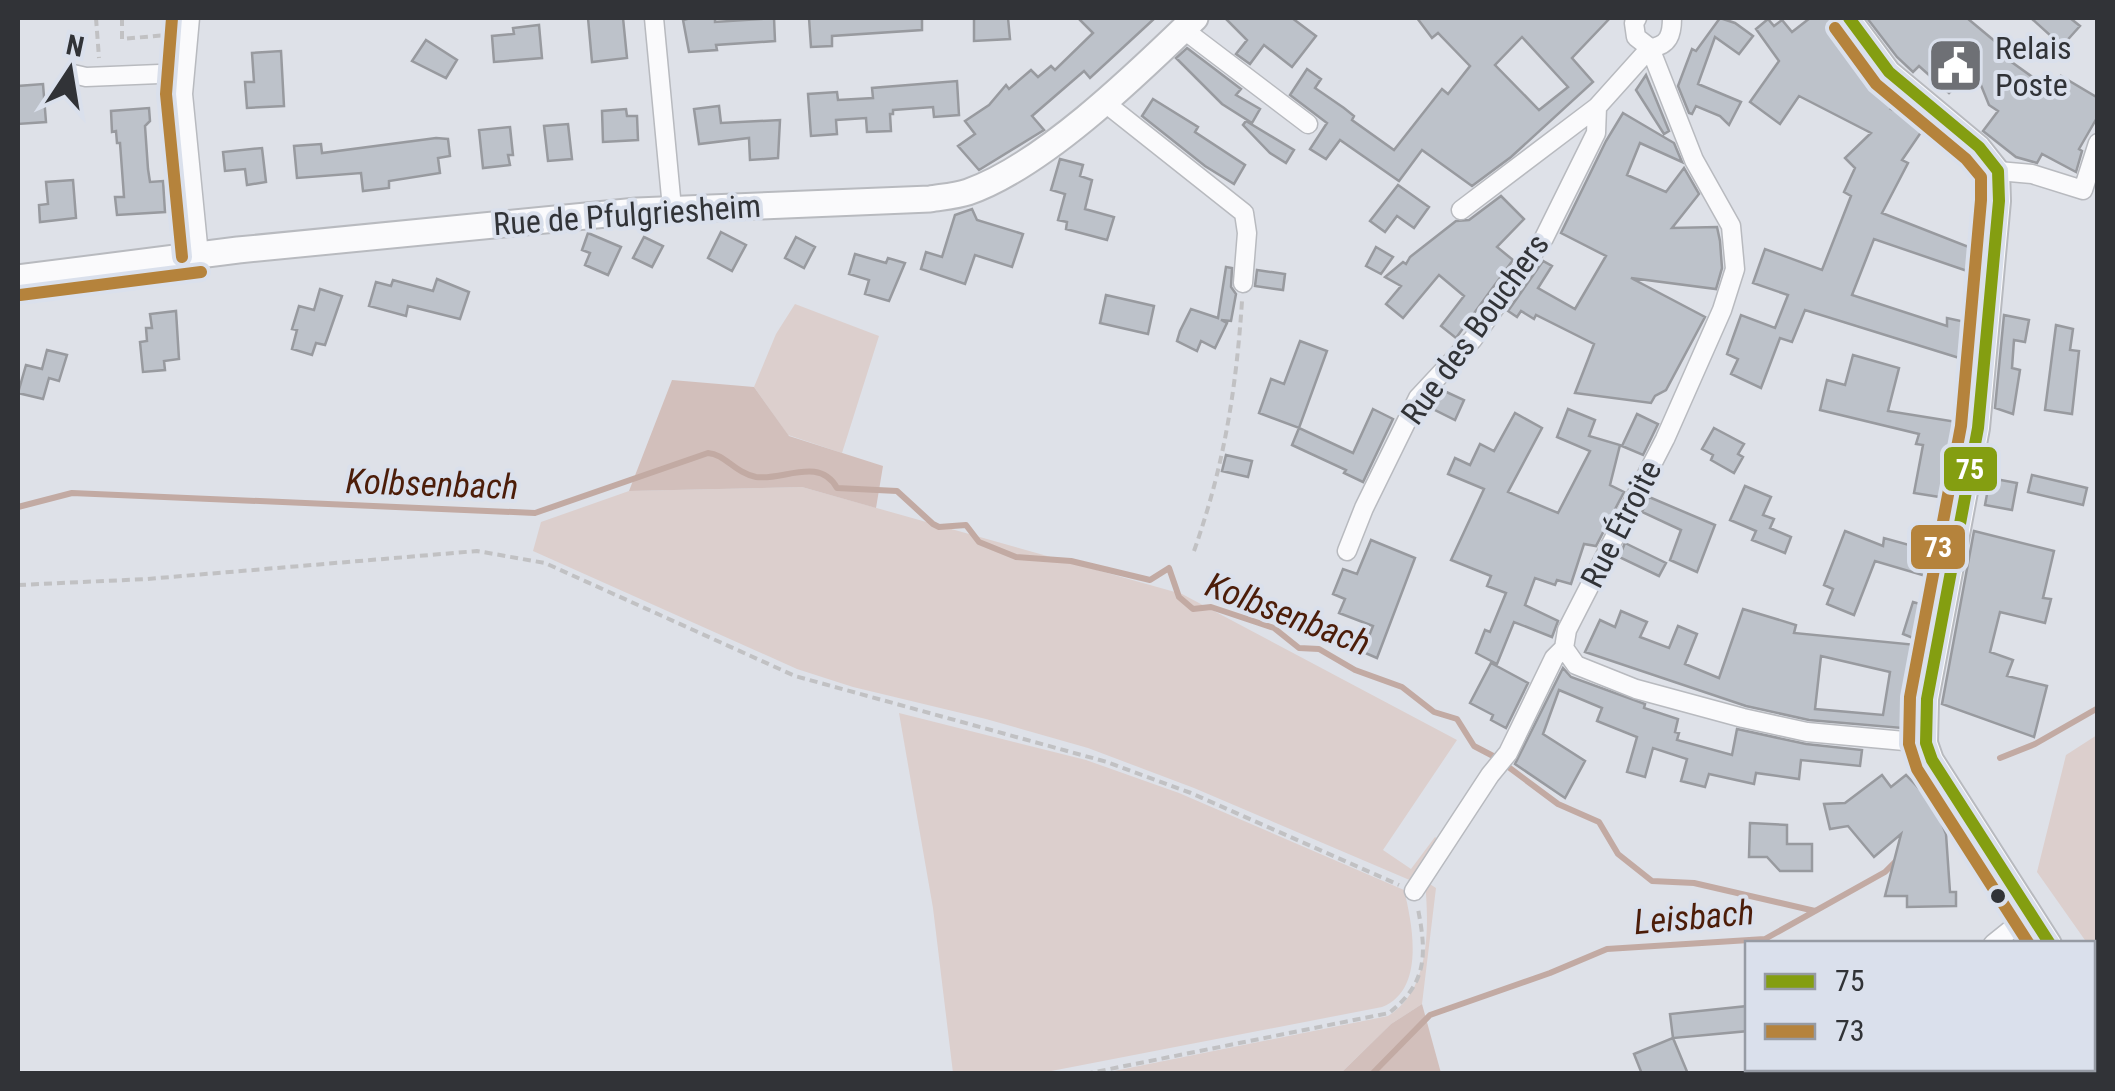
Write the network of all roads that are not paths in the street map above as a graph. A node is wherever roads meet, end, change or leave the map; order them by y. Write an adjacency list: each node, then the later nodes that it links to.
1 (190, 18): 8 (street)
2 (654, 18): 15 (street)
3 (1638, 18): 7 (street, Rue Étroite)
4 (1672, 18): 7 (street)
5 (1848, 18): 14 (street)
6 (1189, 23): 10 (main road, Rue de Pfulgriesheim); 12 (street, Rue de Pfulgriesheim)
7 (1650, 48): 11 (street); 21 (street, Rue Étroite)
8 (174, 73): 9 (street); 17 (street)
9 (73, 74)
10 (1104, 102): 15 (main road, Rue de Pfulgriesheim); 19 (street)
11 (1597, 107): 16 (street); 20 (street, Rue des Bouchers)
12 (1308, 124)
13 (2098, 144): 14 (street)
14 (1998, 171): 22 (street)
15 (672, 208): 17 (main road, Rue de Pfulgriesheim)
16 (1461, 210)
17 (199, 255): 18 (main road, Rue de Pfulgriesheim)
18 (18, 278)
19 (1242, 284)
20 (1347, 551)
21 (1564, 648): 22 (street); 23 (street, Rue Étroite)
22 (1926, 743): 24 (street)
23 (1414, 891)
24 (2029, 914): 25 (street); 26 (street)
25 (1997, 941)
26 (2048, 941)

